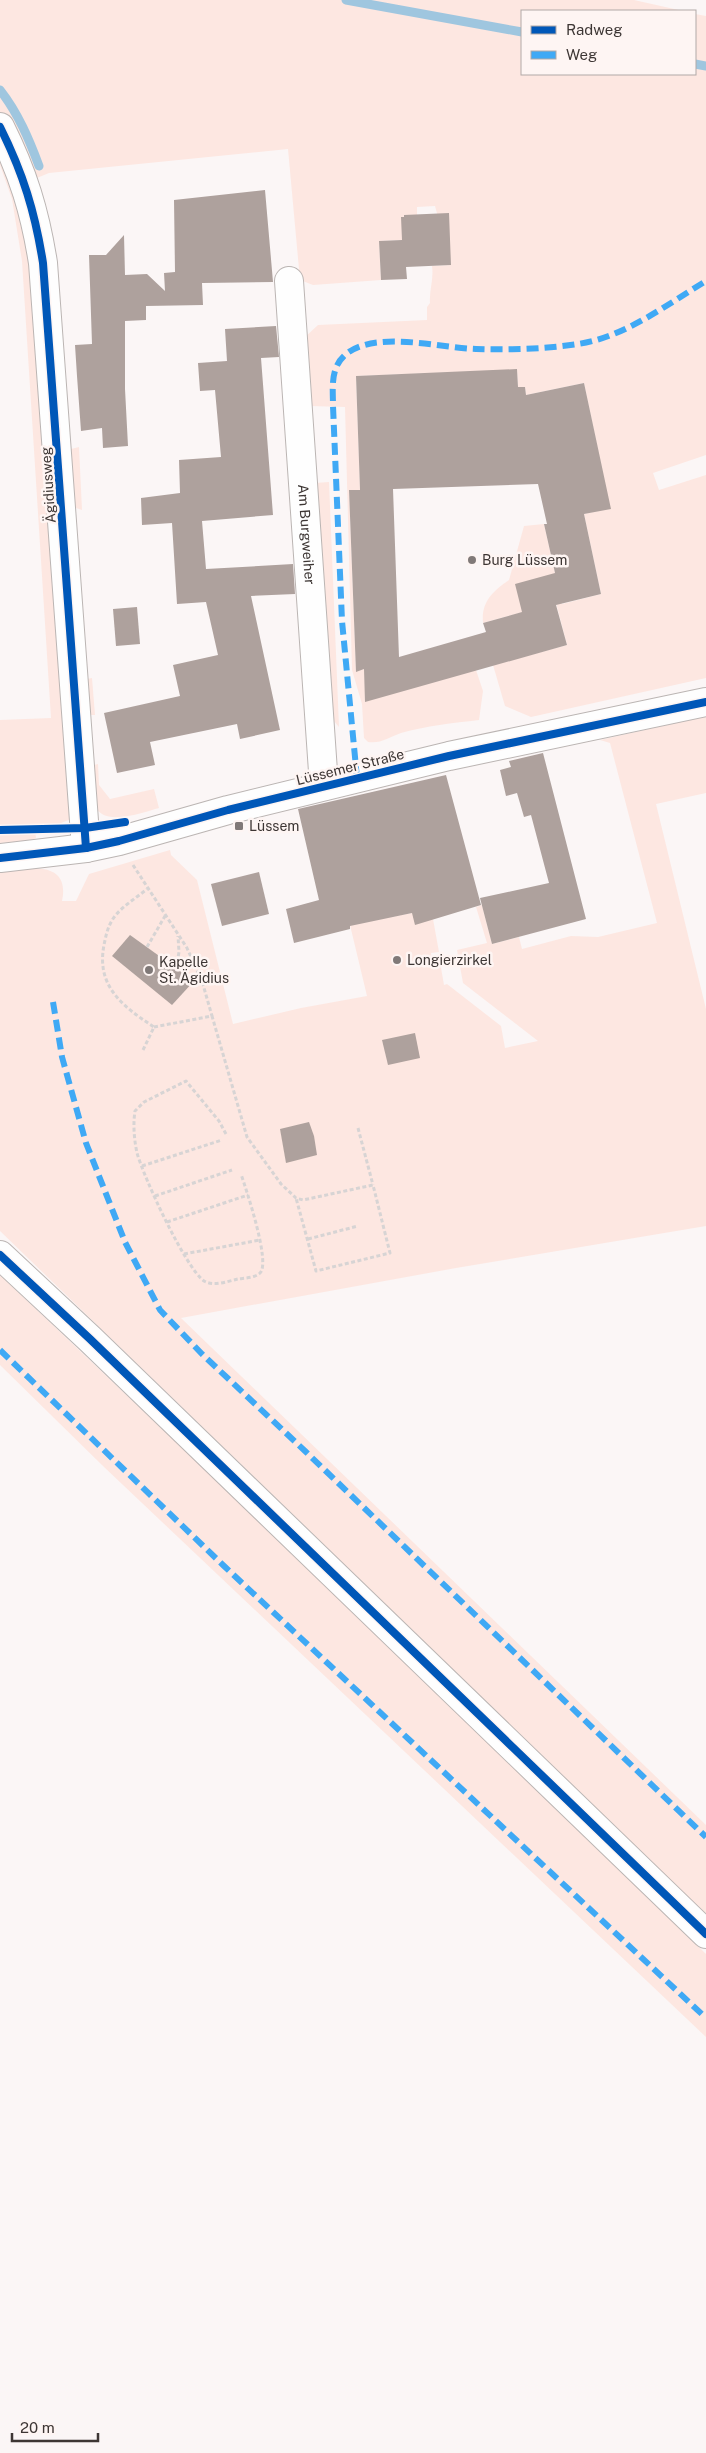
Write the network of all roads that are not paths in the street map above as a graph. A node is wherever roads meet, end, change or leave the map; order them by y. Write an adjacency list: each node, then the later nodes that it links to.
1 (0, 126): 5 (street, Ägidiusweg)
2 (289, 281): 4 (street, Am Burgweiher)
3 (706, 702): 4 (street, Lüssemer Straße)
4 (324, 786): 5 (street, Lüssemer Straße)
5 (86, 848): 6 (street, Lüssemer Straße)
6 (0, 858)
7 (0, 1255): 8 (street)
8 (706, 1934)

